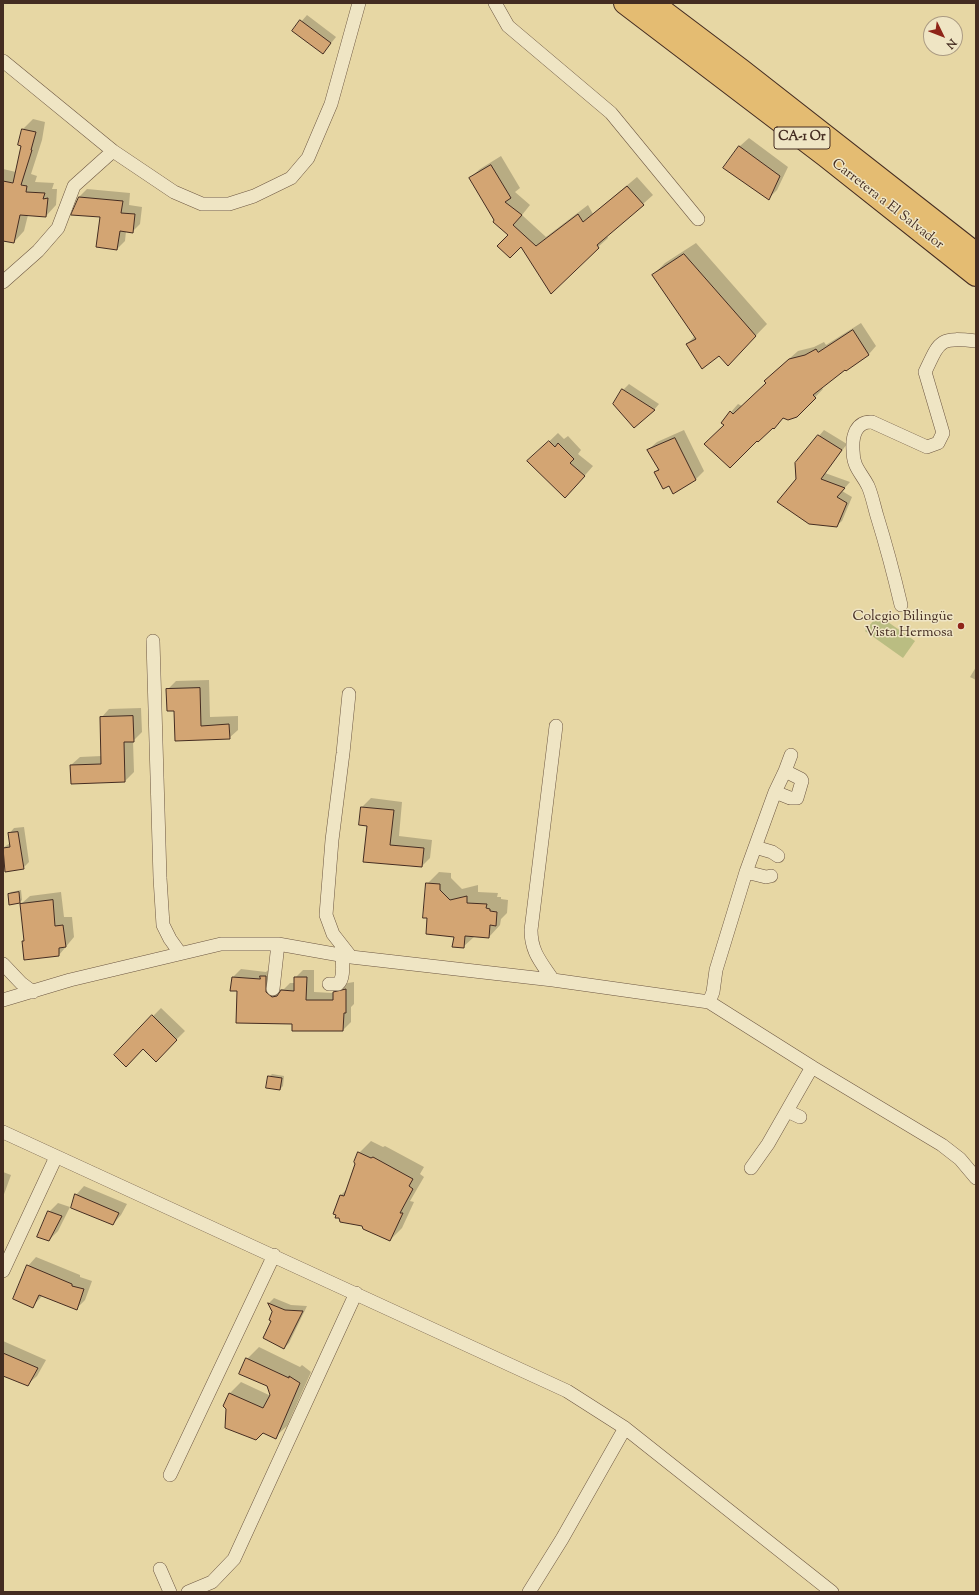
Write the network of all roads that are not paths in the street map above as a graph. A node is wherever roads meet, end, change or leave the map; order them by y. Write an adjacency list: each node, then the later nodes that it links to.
1 (359, 3): 6 (street)
2 (495, 3): 7 (street)
3 (625, 3): 9 (highway, Carretera a El Salvador / CA-1 Or)
4 (652, 3): 8 (highway, Carretera a El Salvador / CA-1 Or)
5 (3, 61): 6 (street)
6 (113, 151): 10 (street)
7 (698, 219)
8 (976, 254)
9 (976, 276)
10 (3, 282)
11 (976, 341): 12 (street)
12 (901, 605)
13 (153, 641): 24 (street)
14 (348, 694): 25 (street)
15 (556, 726): 27 (street)
16 (791, 755): 17 (street)
17 (785, 771): 18 (street); 18 (street)
18 (775, 792): 19 (street)
19 (754, 848): 20 (street); 21 (street)
20 (778, 856)
21 (746, 872): 22 (street); 32 (street)
22 (771, 876)
23 (278, 944): 24 (street); 25 (street); 29 (street)
24 (180, 953): 30 (street)
25 (347, 955): 27 (street); 28 (street)
26 (3, 964): 30 (street)
27 (553, 980): 32 (street)
28 (330, 984)
29 (273, 989)
30 (33, 992): 31 (street)
31 (3, 1000)
32 (709, 1002): 33 (street)
33 (812, 1067): 34 (street); 39 (street)
34 (787, 1111): 35 (street); 38 (street)
35 (800, 1117)
36 (3, 1132): 37 (street)
37 (56, 1157): 40 (street); 41 (street)
38 (752, 1168)
39 (976, 1178)
40 (274, 1255): 42 (street); 44 (street)
41 (3, 1271)
42 (356, 1293): 43 (street); 47 (street)
43 (626, 1428): 48 (street); 49 (street)
44 (170, 1475)
45 (160, 1569): 46 (street)
46 (170, 1592)
47 (188, 1592)
48 (529, 1592)
49 (832, 1592)

